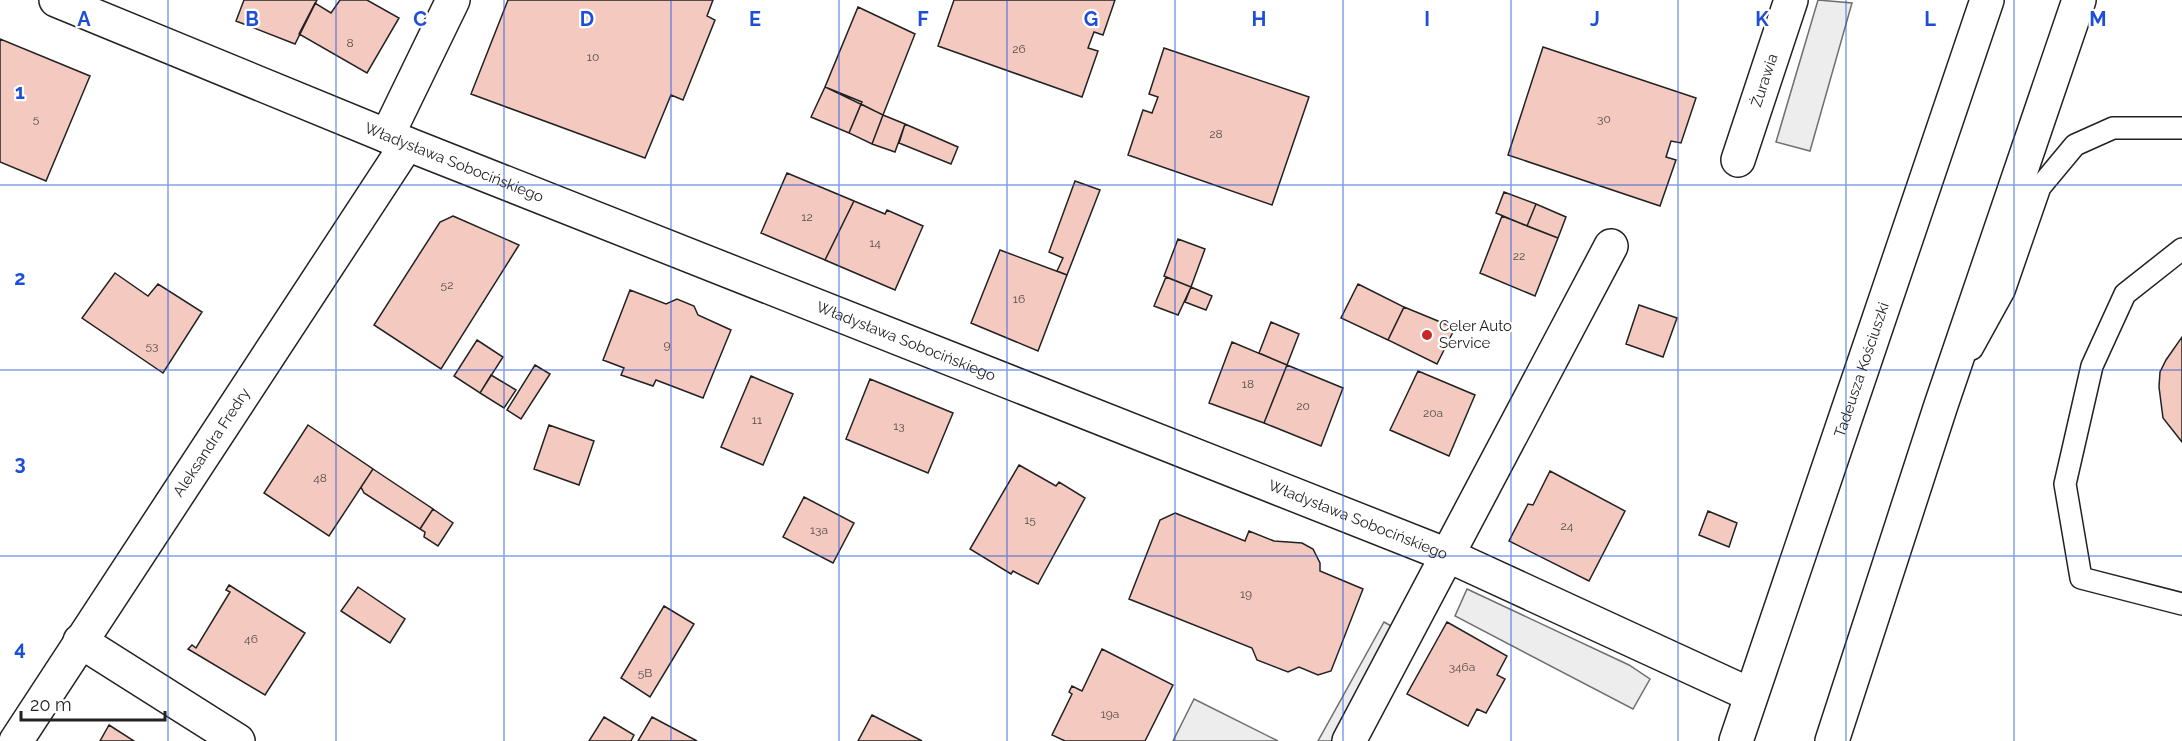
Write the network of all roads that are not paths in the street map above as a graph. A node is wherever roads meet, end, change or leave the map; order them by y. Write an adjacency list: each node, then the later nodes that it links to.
1 (56, 0): 7 (street, Władysława Sobocińskiego)
2 (453, 0): 7 (street, Aleksandra Fredry)
3 (1791, 0): 8 (street, Żurawia)
4 (1987, 0): 15 (street, Tadeusza Kościuszki)
5 (2079, 0): 11 (street)
6 (2182, 129): 11 (lane)
7 (397, 140): 12 (street, Władysława Sobocińskiego); 14 (street, Aleksandra Fredry)
8 (1738, 160)
9 (1611, 246): 12 (street)
10 (2182, 249): 13 (lane)
11 (1941, 405): 20 (street)
12 (1448, 555): 15 (street, Władysława Sobocińskiego); 18 (street)
13 (2182, 604)
14 (80, 641): 16 (street, Aleksandra Fredry); 17 (street)
15 (1751, 695): 19 (street, Tadeusza Kościuszki)
16 (16, 741)
17 (238, 741)
18 (1349, 741)
19 (1736, 741)
20 (1832, 741)

